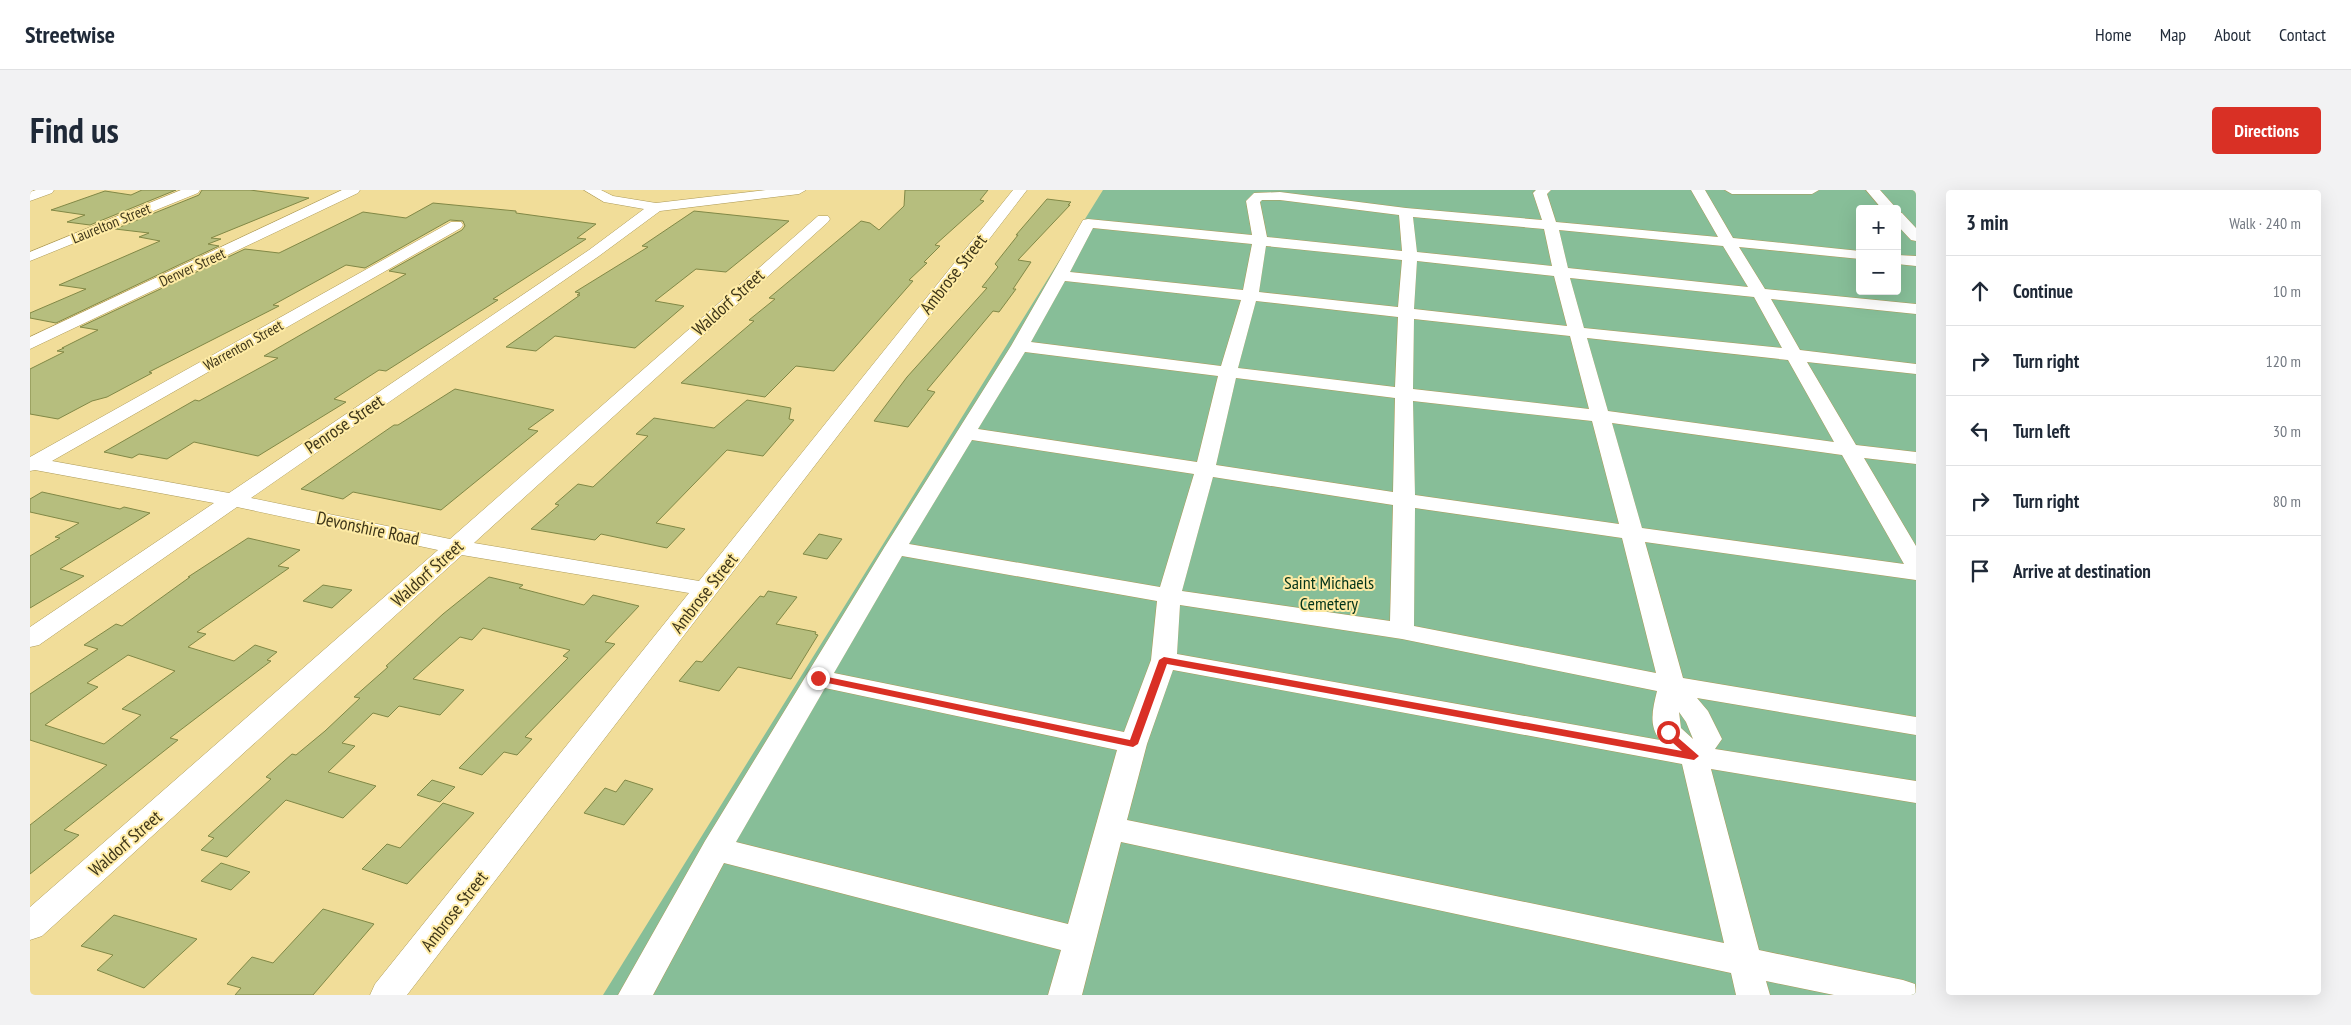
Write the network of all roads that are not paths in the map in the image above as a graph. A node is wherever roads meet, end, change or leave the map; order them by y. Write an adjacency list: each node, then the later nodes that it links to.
1 (47, 190): 12 (street)
2 (193, 190): 25 (street, Laurelton Street)
3 (354, 190): 35 (street, Denver Street)
4 (591, 190): 14 (street)
5 (799, 190): 14 (street)
6 (1020, 190): 54 (street, Ambrose Street)
7 (1544, 190): 19 (street)
8 (1698, 190): 22 (street)
9 (1732, 190): 10 (street)
10 (1812, 190)
11 (1873, 190): 13 (street)
12 (30, 196)
13 (1886, 205)
14 (656, 206): 47 (street, Penrose Street)
15 (1406, 212): 19 (street); 21 (street); 24 (street)
16 (823, 219): 50 (street, Waldorf Street)
17 (1901, 220): 20 (street)
18 (456, 225): 45 (street, Warrenton Street)
19 (1551, 227): 22 (street); 28 (street)
20 (1916, 237)
21 (1260, 240): 24 (street); 29 (street); 31 (street)
22 (1728, 242): 23 (street); 30 (street)
23 (1856, 255)
24 (1410, 256): 28 (street); 33 (street)
25 (30, 257)
26 (1901, 259): 27 (street)
27 (1916, 261)
28 (1561, 272): 30 (street); 34 (street)
29 (1060, 276): 31 (street); 36 (street)
30 (1760, 293): 32 (street); 37 (street)
31 (1250, 296): 33 (street); 39 (street)
32 (1916, 309)
33 (1406, 314): 34 (street); 40 (street)
34 (1578, 332): 37 (street); 41 (street)
35 (30, 344)
36 (1020, 346): 39 (street); 42 (street)
37 (1794, 355): 38 (street); 43 (street)
38 (1916, 369)
39 (1228, 372): 40 (street); 46 (street)
40 (1404, 394): 41 (street); 48 (street)
41 (1601, 416): 43 (street); 49 (street)
42 (967, 433): 46 (street); 51 (street)
43 (1849, 450): 44 (street); 52 (street)
44 (1916, 458)
45 (31, 464): 47 (street, Devonshire Road)
46 (1205, 470): 48 (street); 55 (street)
47 (232, 500): 50 (street, Devonshire Road); 57 (street, Penrose Street)
48 (1404, 500): 49 (street); 56 (street)
49 (1632, 534): 53 (street); 60 (street)
50 (456, 547): 54 (street, Devonshire Road); 67 (street, Waldorf Street)
51 (895, 548): 55 (street); 59 (street)
52 (1916, 566)
53 (1916, 572)
54 (707, 590): 70 (street, Ambrose Street)
55 (1169, 596): 56 (street); 58 (street)
56 (1402, 631): 60 (street)
57 (30, 639)
58 (1164, 660): 62 (street); 63 (street)
59 (818, 678): 62 (street); 66 (street)
60 (1672, 685): 61 (street); 63 (street)
61 (1916, 726)
62 (1133, 744): 65 (street)
63 (1694, 756): 64 (street); 69 (street)
64 (1916, 792)
65 (1110, 828): 68 (street); 69 (street)
66 (716, 849): 68 (street); 71 (street)
67 (30, 927)
68 (1080, 941): 72 (street)
69 (1744, 962): 73 (street); 74 (street)
70 (387, 995)
71 (634, 995)
72 (1066, 995)
73 (1753, 995)
74 (1903, 995)

